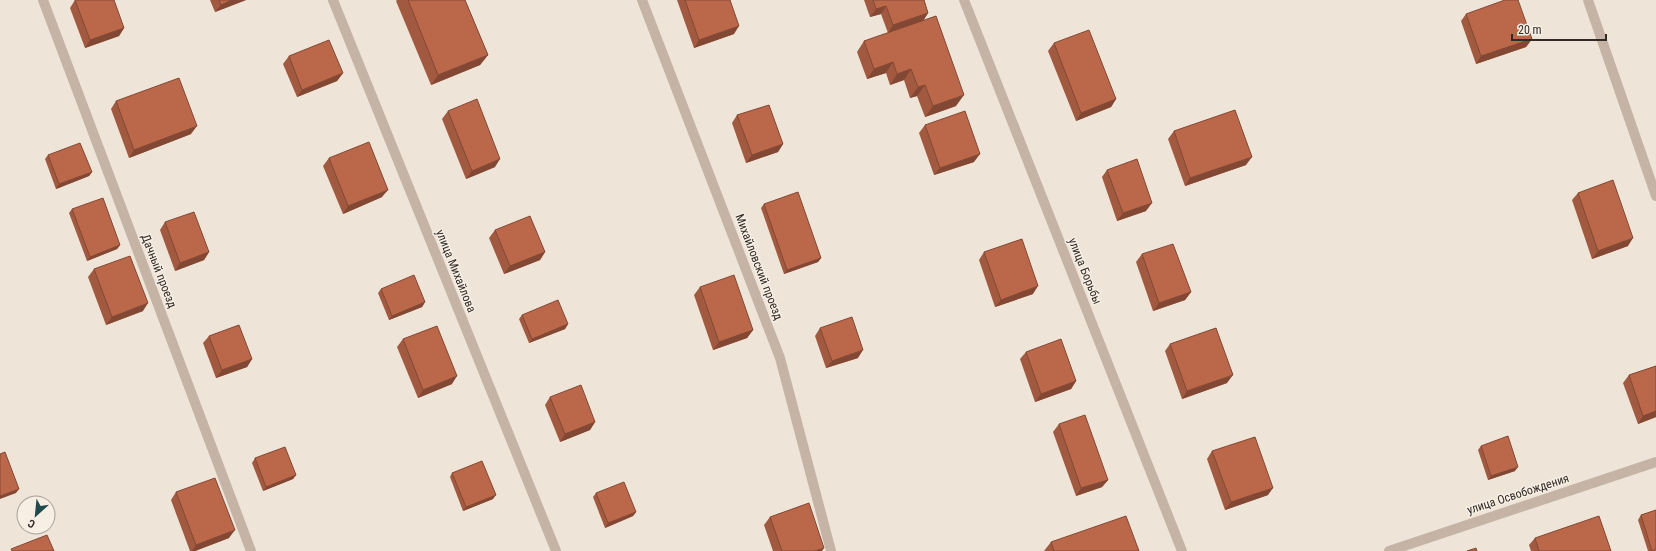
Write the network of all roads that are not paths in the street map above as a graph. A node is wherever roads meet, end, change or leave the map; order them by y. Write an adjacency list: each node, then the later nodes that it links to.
1 (43, 0): 8 (street, Дачный проезд)
2 (333, 0): 9 (street, улица Михайлова)
3 (642, 0): 10 (street, Михайловский проезд)
4 (964, 0): 11 (street, улица Борьбы)
5 (1588, 0): 6 (street)
6 (1656, 196)
7 (1656, 462): 12 (street, улица Освобождения)
8 (251, 551)
9 (556, 551)
10 (831, 551)
11 (1182, 551)
12 (1389, 551)

